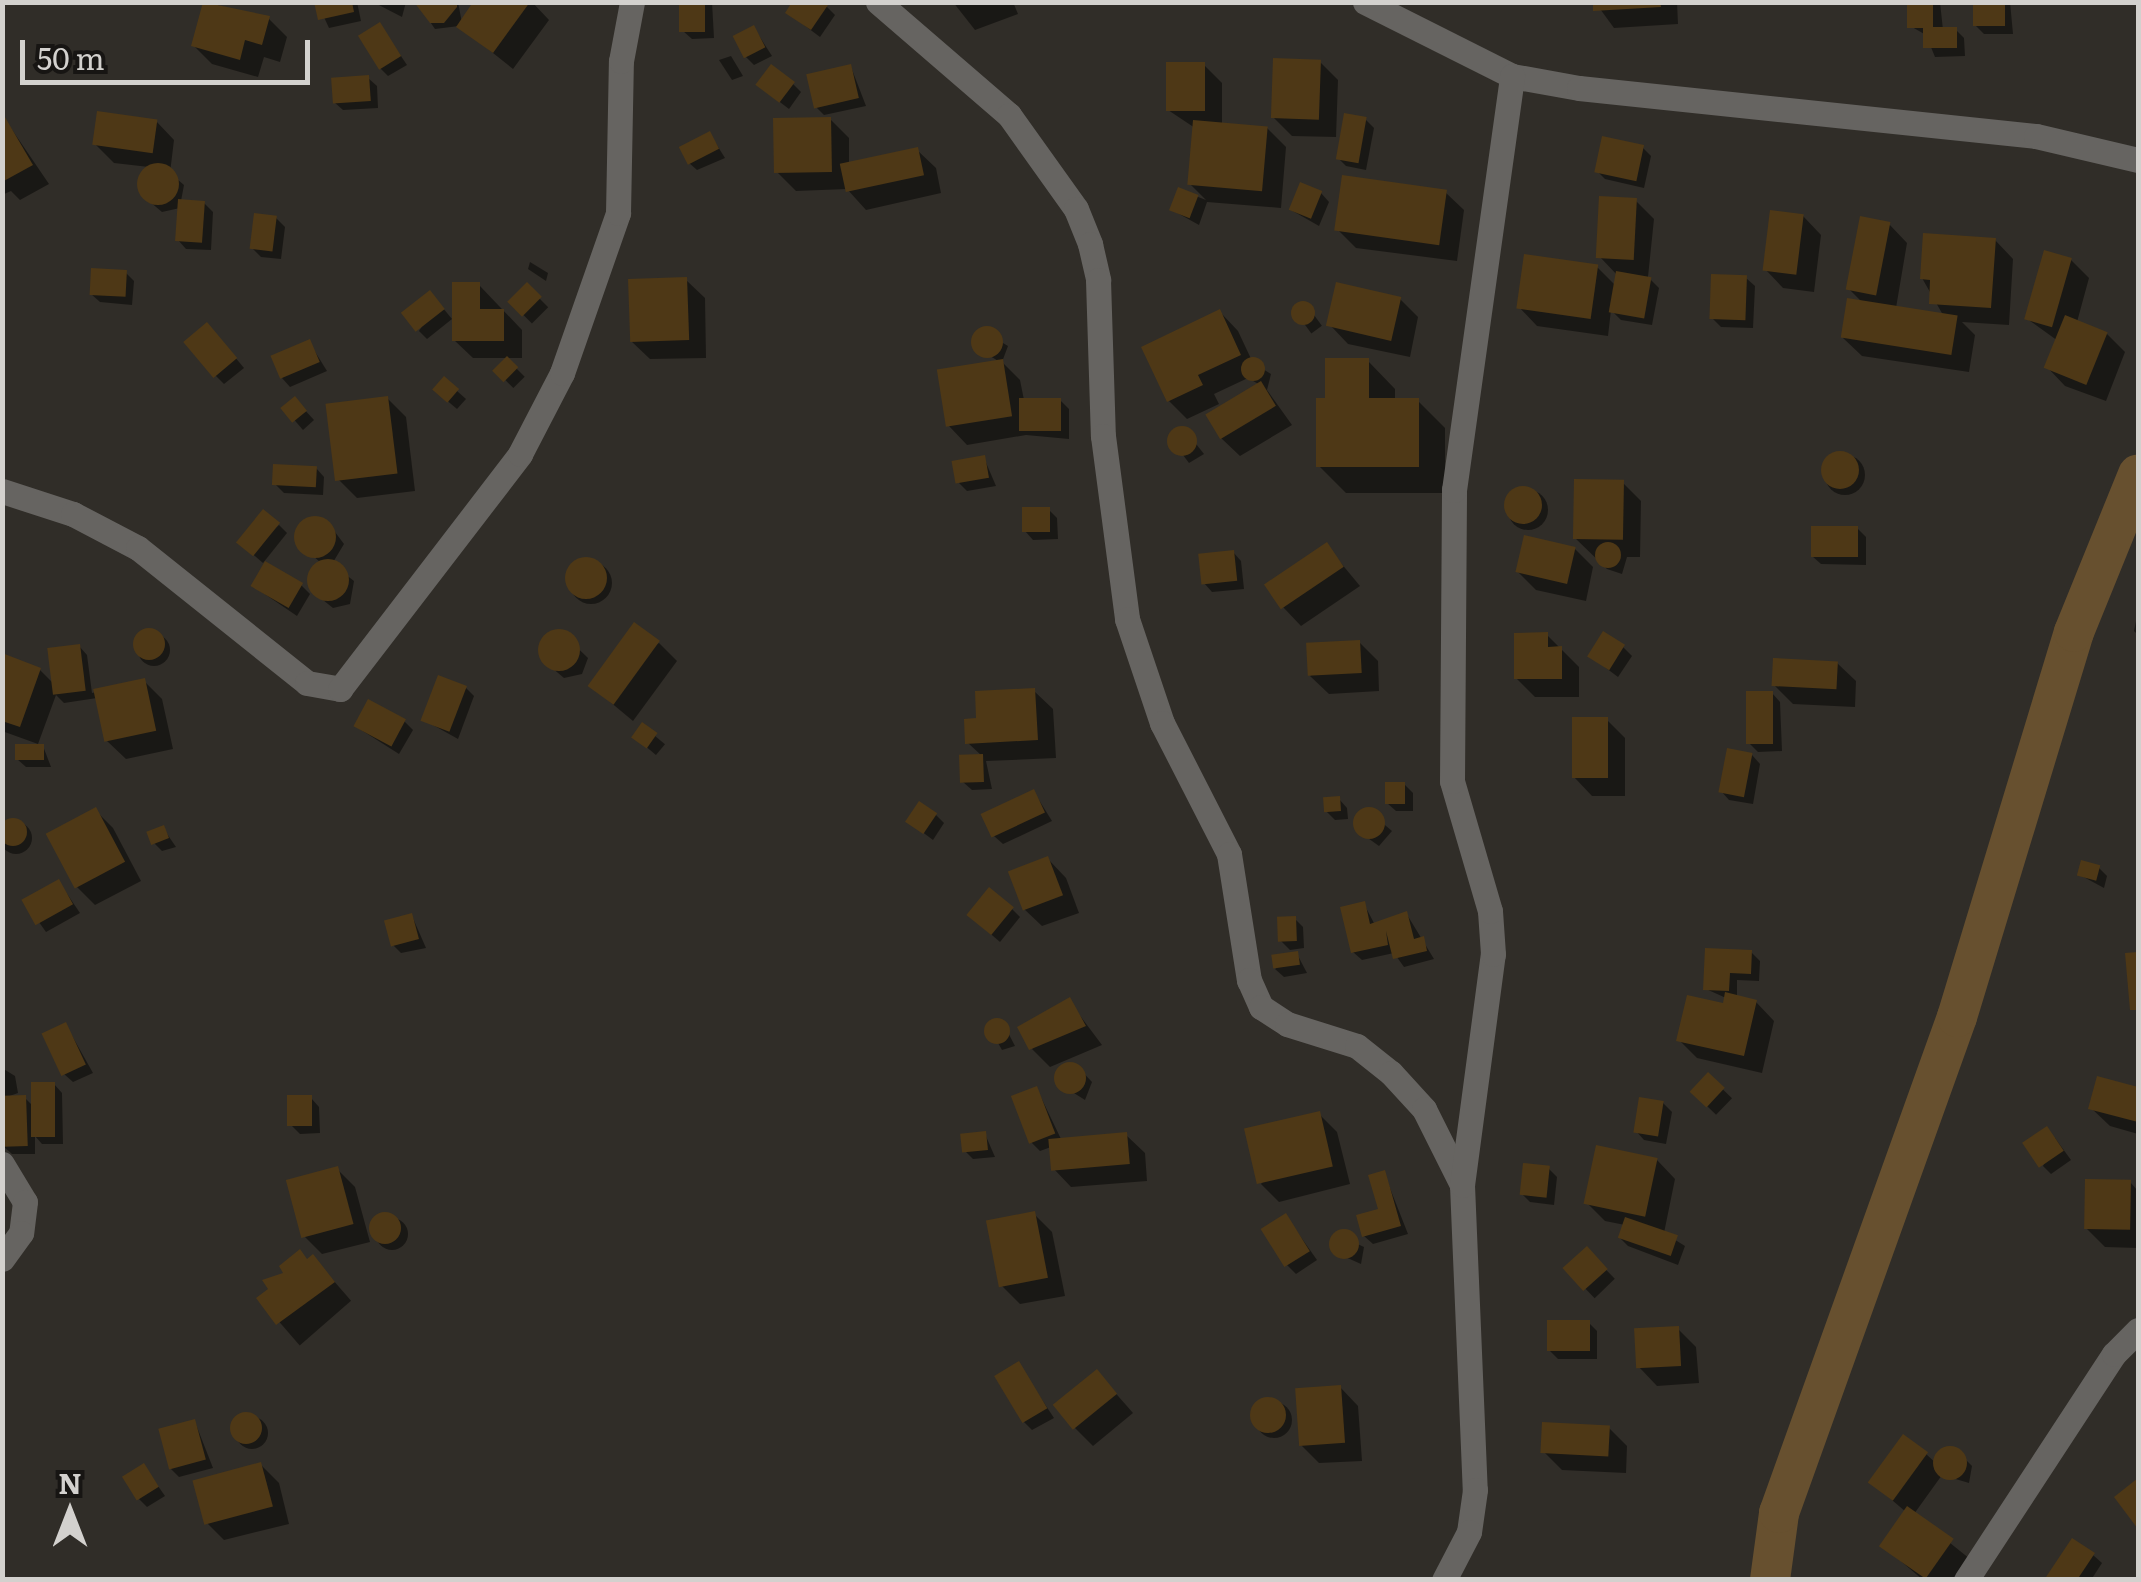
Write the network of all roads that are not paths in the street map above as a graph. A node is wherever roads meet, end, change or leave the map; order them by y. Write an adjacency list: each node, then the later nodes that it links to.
1 (632, 2): 6 (street)
2 (878, 2): 8 (street)
3 (1365, 2): 4 (street)
4 (1512, 76): 5 (street); 8 (street)
5 (2138, 160)
6 (2, 491)
7 (2, 1164): 9 (street)
8 (1462, 1185): 11 (street)
9 (2, 1259)
10 (2138, 1330): 12 (street)
11 (1444, 1580)
12 (1966, 1580)

